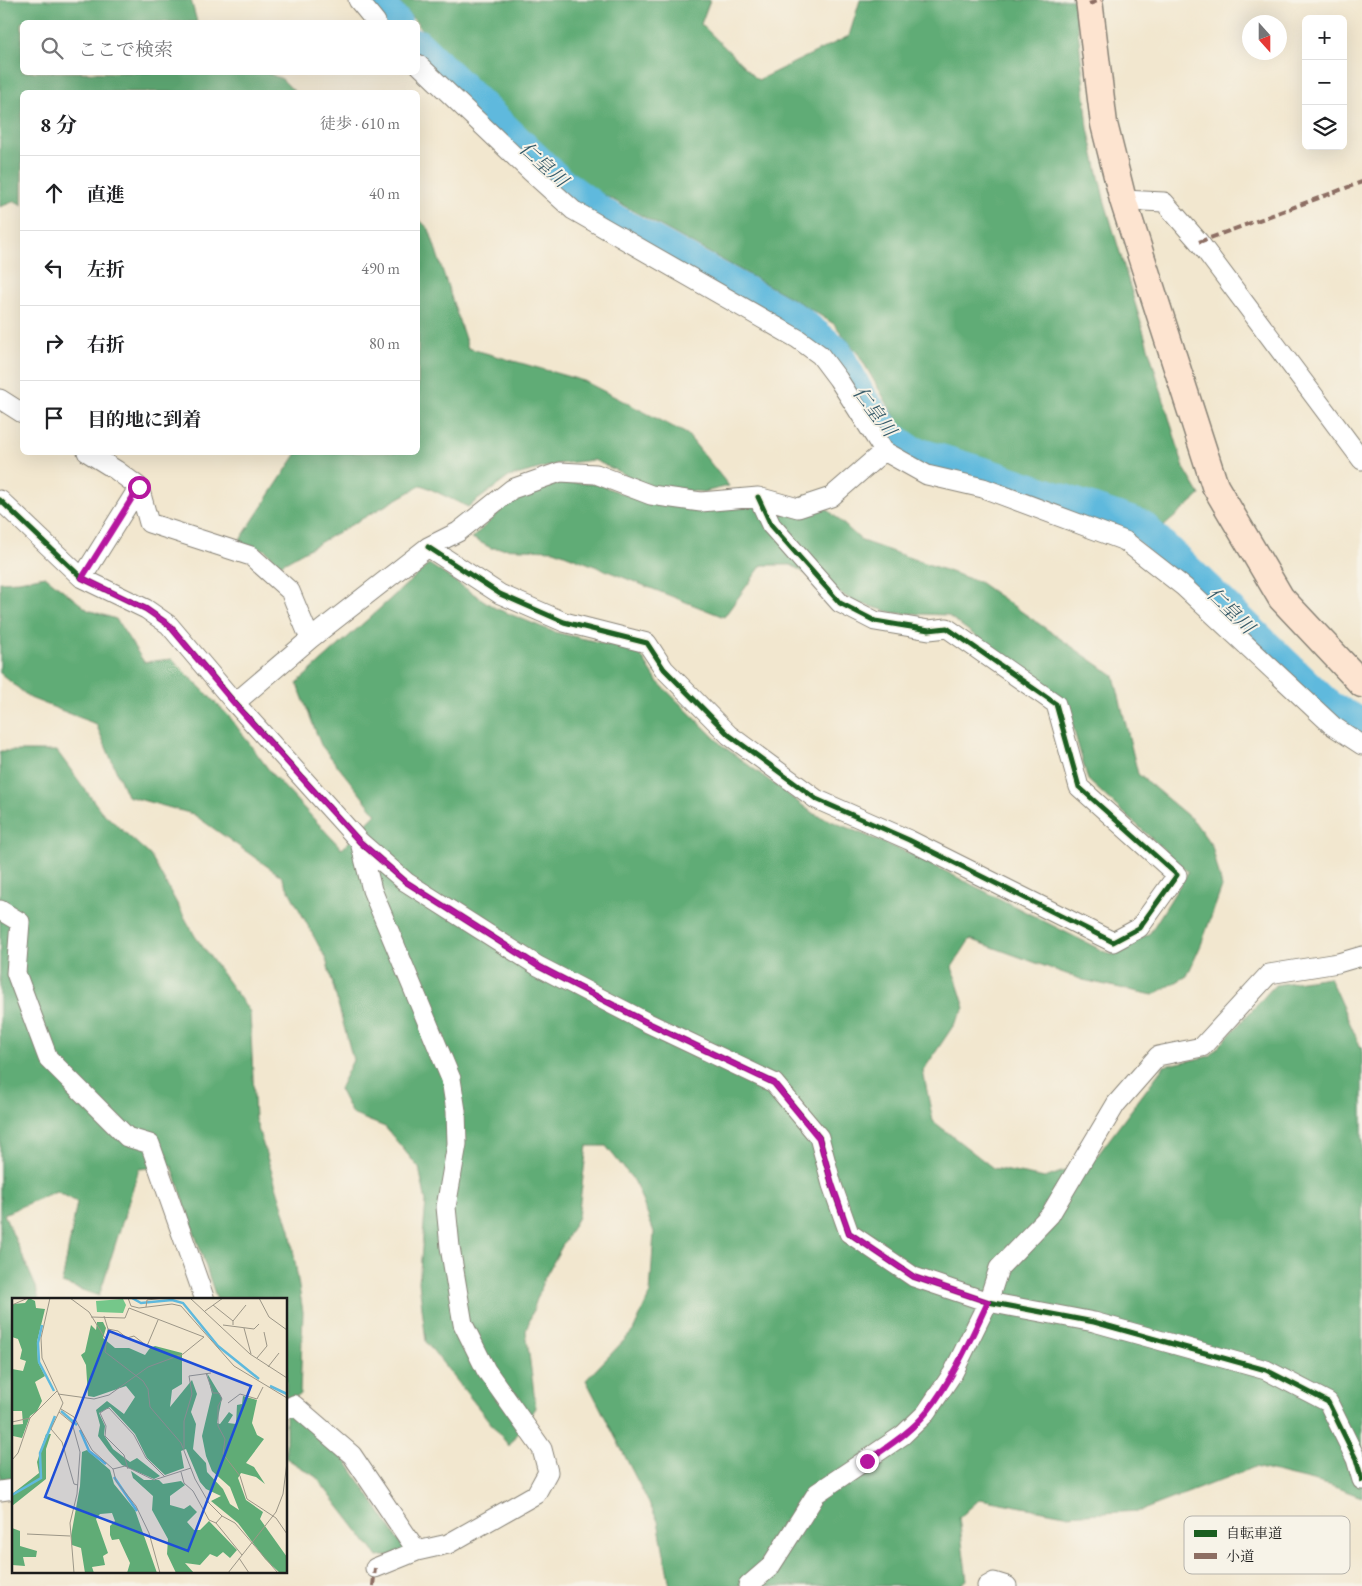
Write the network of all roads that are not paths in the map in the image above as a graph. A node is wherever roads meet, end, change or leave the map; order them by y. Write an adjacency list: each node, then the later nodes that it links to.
1 (358, 0): 3 (street)
2 (1089, 0): 5 (street)
3 (374, 20)
4 (420, 66): 8 (street)
5 (1123, 200): 10 (street); 17 (street)
6 (0, 399): 7 (street)
7 (20, 412)
8 (884, 452): 12 (street); 19 (street)
9 (92, 455): 11 (street)
10 (1362, 460)
11 (139, 487): 15 (street); 16 (street)
12 (758, 497): 14 (street); 14 (street)
13 (0, 500): 15 (street)
14 (428, 547): 16 (street)
15 (82, 578): 18 (street)
16 (310, 639): 18 (street)
17 (1362, 684)
18 (235, 704): 20 (street)
19 (1362, 745)
20 (360, 842): 24 (street); 27 (street)
21 (0, 910): 23 (street)
22 (1362, 956): 24 (street)
23 (204, 1298)
24 (988, 1302): 26 (street); 29 (street)
25 (288, 1408): 27 (street)
26 (1362, 1480)
27 (417, 1551): 28 (street)
28 (375, 1568)
29 (748, 1586)
30 (987, 1586): 31 (street)
31 (1007, 1586)

